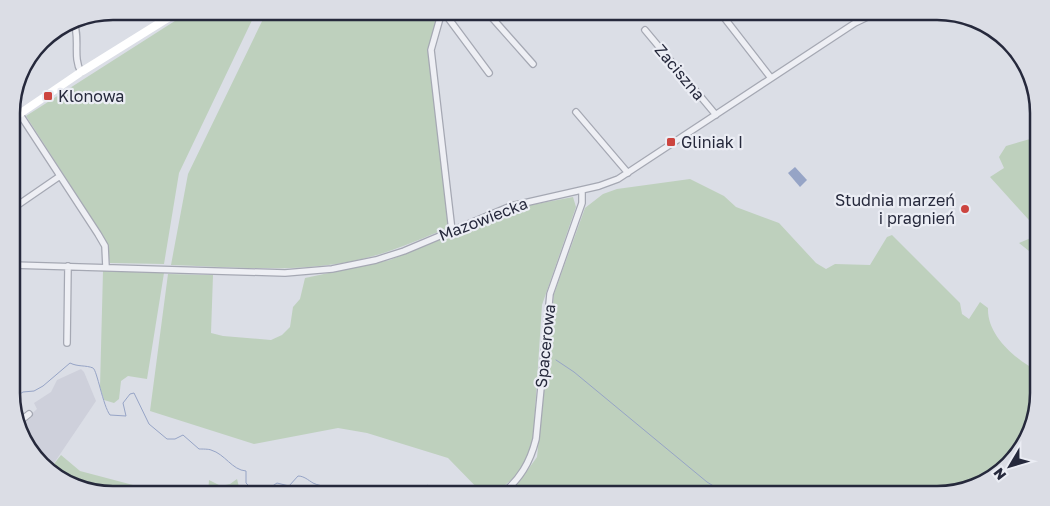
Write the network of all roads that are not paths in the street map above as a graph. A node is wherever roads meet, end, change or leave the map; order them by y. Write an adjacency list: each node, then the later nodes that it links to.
1 (159, 20): 10 (main road)
2 (439, 20): 21 (street)
3 (449, 20): 11 (street)
4 (494, 20): 9 (street)
5 (726, 20): 12 (street)
6 (861, 20): 12 (street, Mazowiecka)
7 (75, 28): 10 (street)
8 (645, 30): 16 (street, Zaciszna)
9 (533, 64)
10 (81, 72): 13 (main road)
11 (489, 73)
12 (772, 78): 16 (street, Mazowiecka)
13 (20, 112)
14 (576, 112): 17 (street)
15 (20, 115): 18 (street)
16 (716, 115): 17 (street, Mazowiecka)
17 (628, 173): 19 (street, Mazowiecka)
18 (60, 176): 20 (street); 24 (street)
19 (582, 190): 21 (street, Mazowiecka); 28 (street, Spacerowa)
20 (20, 204)
21 (452, 231): 24 (street, Mazowiecka)
22 (20, 265): 23 (street, Mazowiecka)
23 (68, 266): 24 (street, Mazowiecka); 25 (street)
24 (103, 267)
25 (66, 343)
26 (29, 414): 27 (street)
27 (24, 418)
28 (510, 486)

